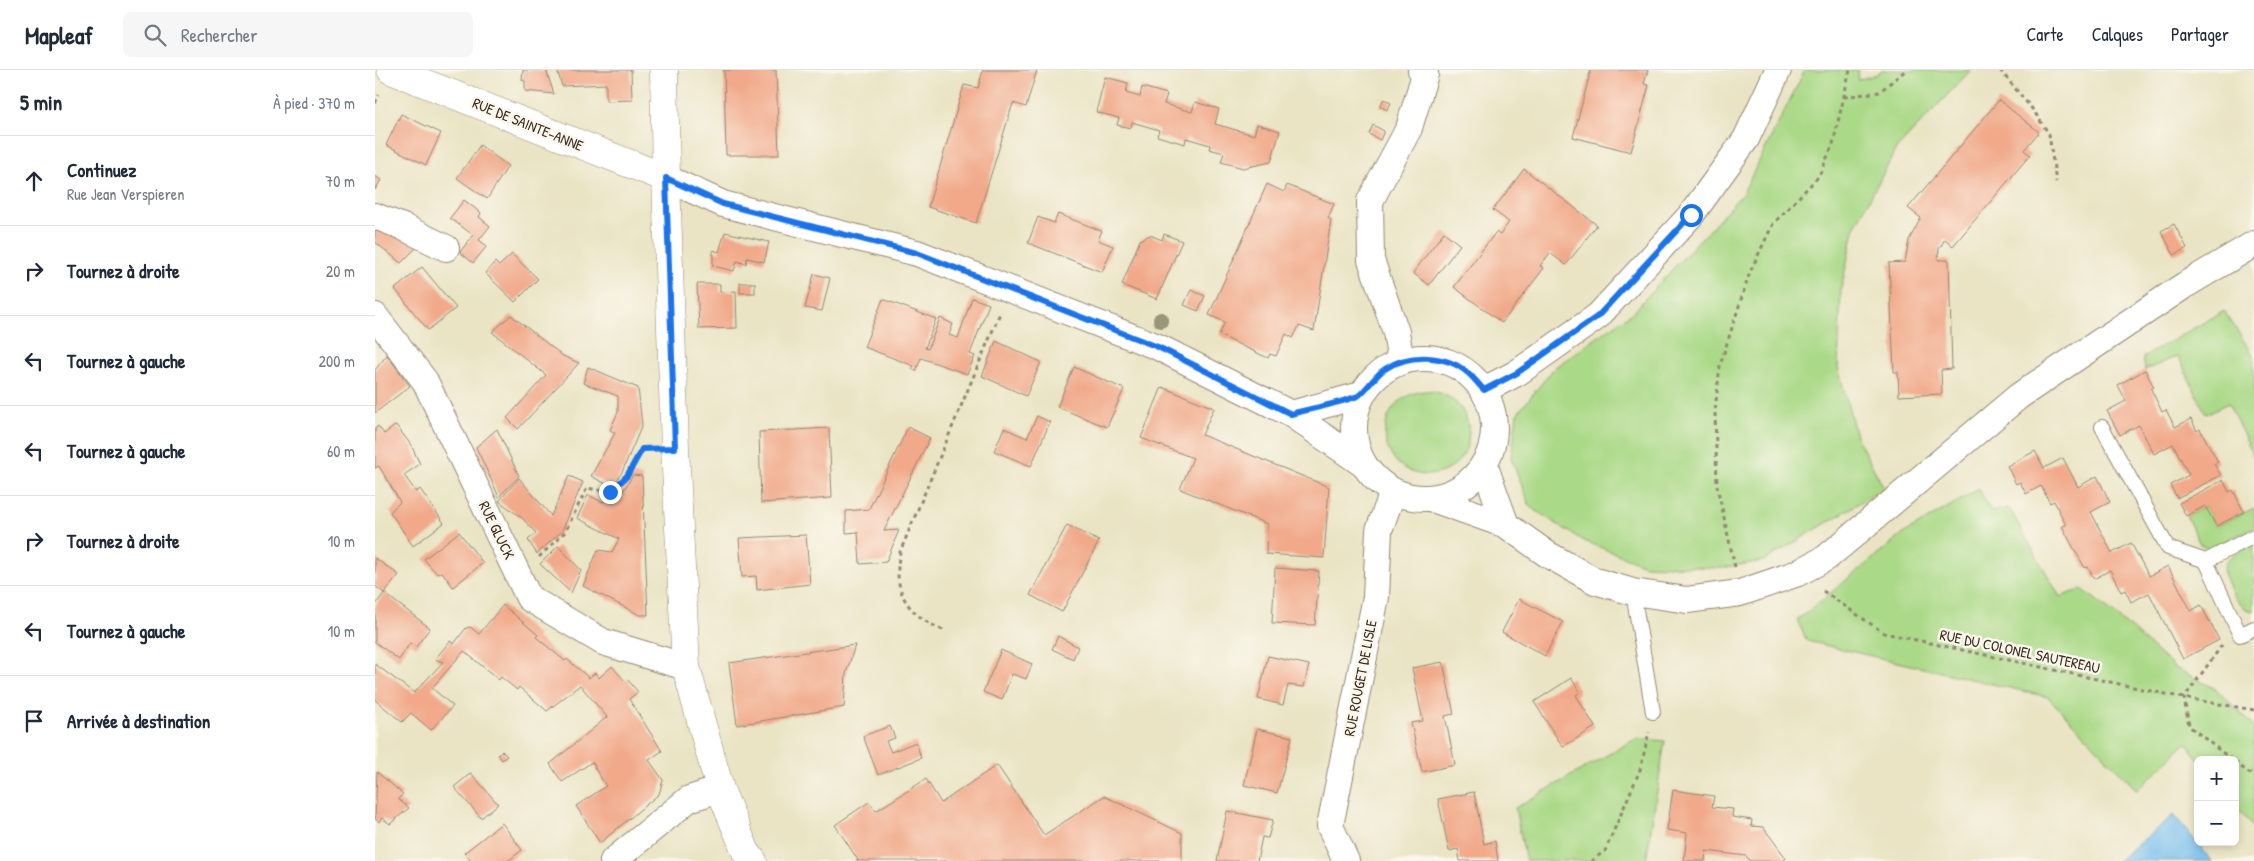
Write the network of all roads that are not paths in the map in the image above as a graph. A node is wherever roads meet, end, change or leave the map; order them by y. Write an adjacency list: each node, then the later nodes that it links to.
1 (391, 70): 5 (main road, RUE DE SAINTE-ANNE)
2 (665, 70): 5 (main road)
3 (1421, 70): 10 (street)
4 (1778, 70): 11 (street)
5 (666, 178): 13 (street); 24 (main road)
6 (375, 216): 8 (street)
7 (2254, 244): 22 (street)
8 (446, 248)
9 (375, 316): 24 (street, RUE GLUCK)
10 (1401, 361): 11 (street); 12 (street)
11 (1484, 390): 16 (street)
12 (1361, 395): 13 (street); 15 (street)
13 (1291, 414): 15 (street)
14 (2102, 426): 21 (lane)
15 (1363, 464): 17 (street)
16 (1484, 464): 18 (street); 19 (street)
17 (1393, 492): 18 (street); 29 (street, RUE ROUGET DE LISLE)
18 (1430, 498): 19 (street)
19 (1506, 525): 22 (street)
20 (2254, 536): 21 (lane)
21 (2206, 561): 23 (lane)
22 (1633, 592): 25 (lane)
23 (2254, 628)
24 (686, 666): 26 (main road)
25 (1653, 712)
26 (720, 789): 27 (street); 28 (main road)
27 (613, 861)
28 (753, 861)
29 (1346, 861)

